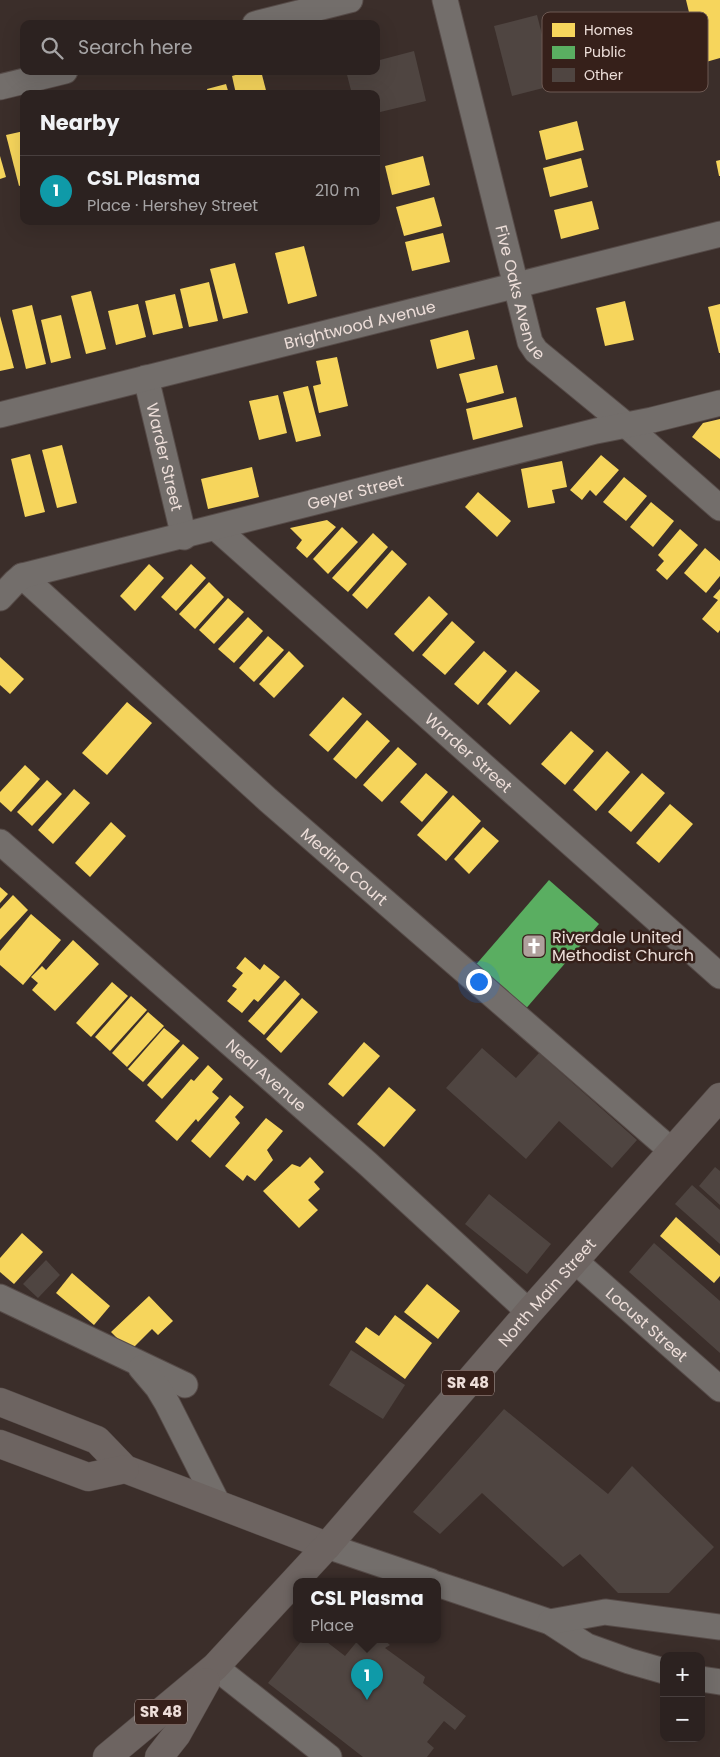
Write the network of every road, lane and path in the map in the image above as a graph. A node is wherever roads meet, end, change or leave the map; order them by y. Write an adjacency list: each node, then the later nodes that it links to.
1 (350, 0): 3 (street)
2 (444, 0): 7 (street, Five Oaks Avenue)
3 (271, 20)
4 (48, 75): 5 (street)
5 (0, 87)
6 (720, 234): 7 (street, Brightwood Avenue)
7 (516, 285): 8 (street, Brightwood Avenue); 11 (street, Five Oaks Avenue)
8 (146, 378): 10 (street, Brightwood Avenue); 14 (street, Warder Street)
9 (720, 403): 11 (street, Geyer Street)
10 (0, 415)
11 (626, 425): 12 (street, Five Oaks Avenue); 13 (street, Geyer Street)
12 (720, 508)
13 (216, 528): 14 (street, Geyer Street); 18 (street, Warder Street)
14 (184, 537): 15 (street, Geyer Street)
15 (22, 576): 16 (street); 20 (street, Medina Court)
16 (0, 598)
17 (0, 842): 23 (street, Neal Avenue)
18 (720, 976)
19 (720, 1097): 20 (main road, North Main Street / SR 48)
20 (672, 1151): 21 (main road, North Main Street / SR 48)
21 (575, 1261): 23 (main road, North Main Street / SR 48); 26 (street, Locust Street)
22 (0, 1298): 24 (street)
23 (529, 1312): 31 (main road, North Main Street / SR 48)
24 (135, 1362): 25 (street); 30 (street)
25 (185, 1385)
26 (720, 1390)
27 (0, 1402): 29 (main road)
28 (0, 1444): 29 (main road)
29 (126, 1469): 30 (main road)
30 (218, 1504): 31 (main road)
31 (327, 1546): 32 (main road, North Main Street / SR 48); 33 (street)
32 (297, 1578)
33 (421, 1578)
34 (293, 1583): 38 (main road, North Main Street / SR 48)
35 (441, 1585): 36 (street)
36 (550, 1622): 37 (street); 39 (street)
37 (720, 1627)
38 (215, 1667): 42 (main road, North Main Street / SR 48); 43 (main road, North Main Street / SR 48); 44 (street)
39 (660, 1670)
40 (705, 1679): 41 (street)
41 (720, 1682)
42 (107, 1757)
43 (159, 1757)
44 (330, 1757)

